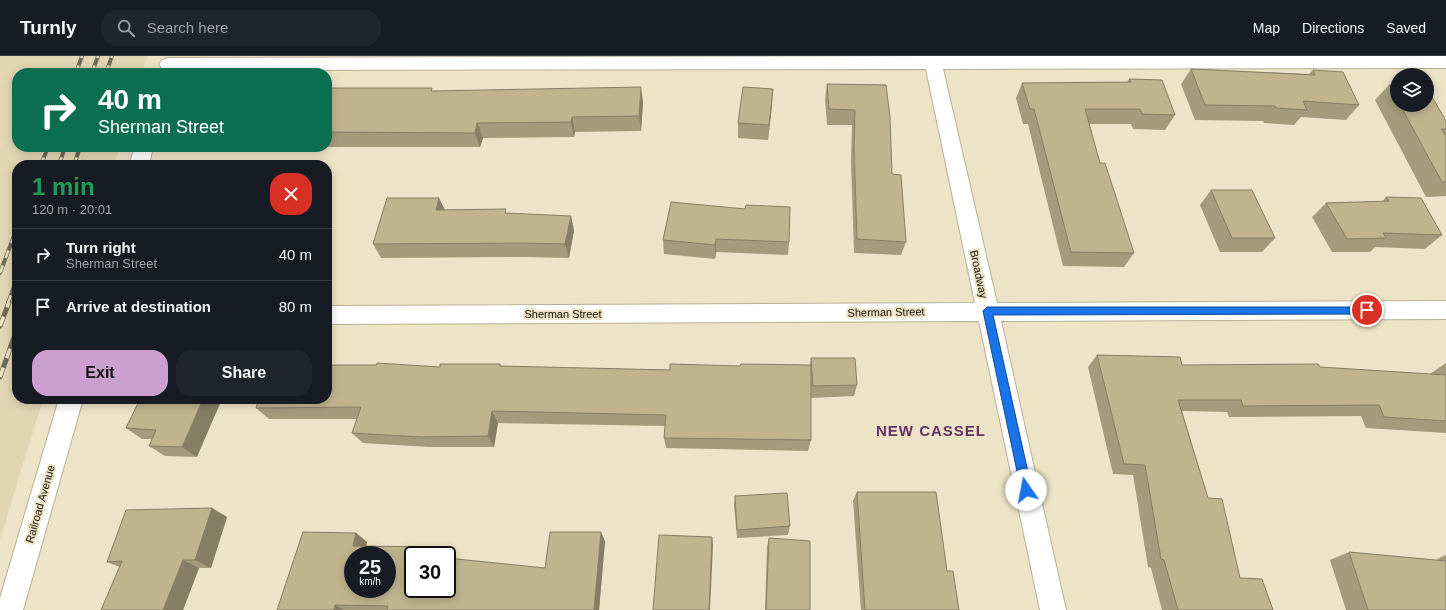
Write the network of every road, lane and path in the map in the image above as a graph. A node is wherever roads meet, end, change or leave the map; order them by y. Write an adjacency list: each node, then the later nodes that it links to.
1 (933, 59): 2 (street); 3 (street); 5 (street, Broadway)
2 (1446, 62)
3 (168, 64)
4 (1446, 310): 5 (street, Sherman Street)
5 (987, 311): 6 (street, Sherman Street); 9 (street, Broadway)
6 (332, 315)
7 (70, 404): 8 (street, Railroad Avenue)
8 (10, 610)
9 (1053, 610)

